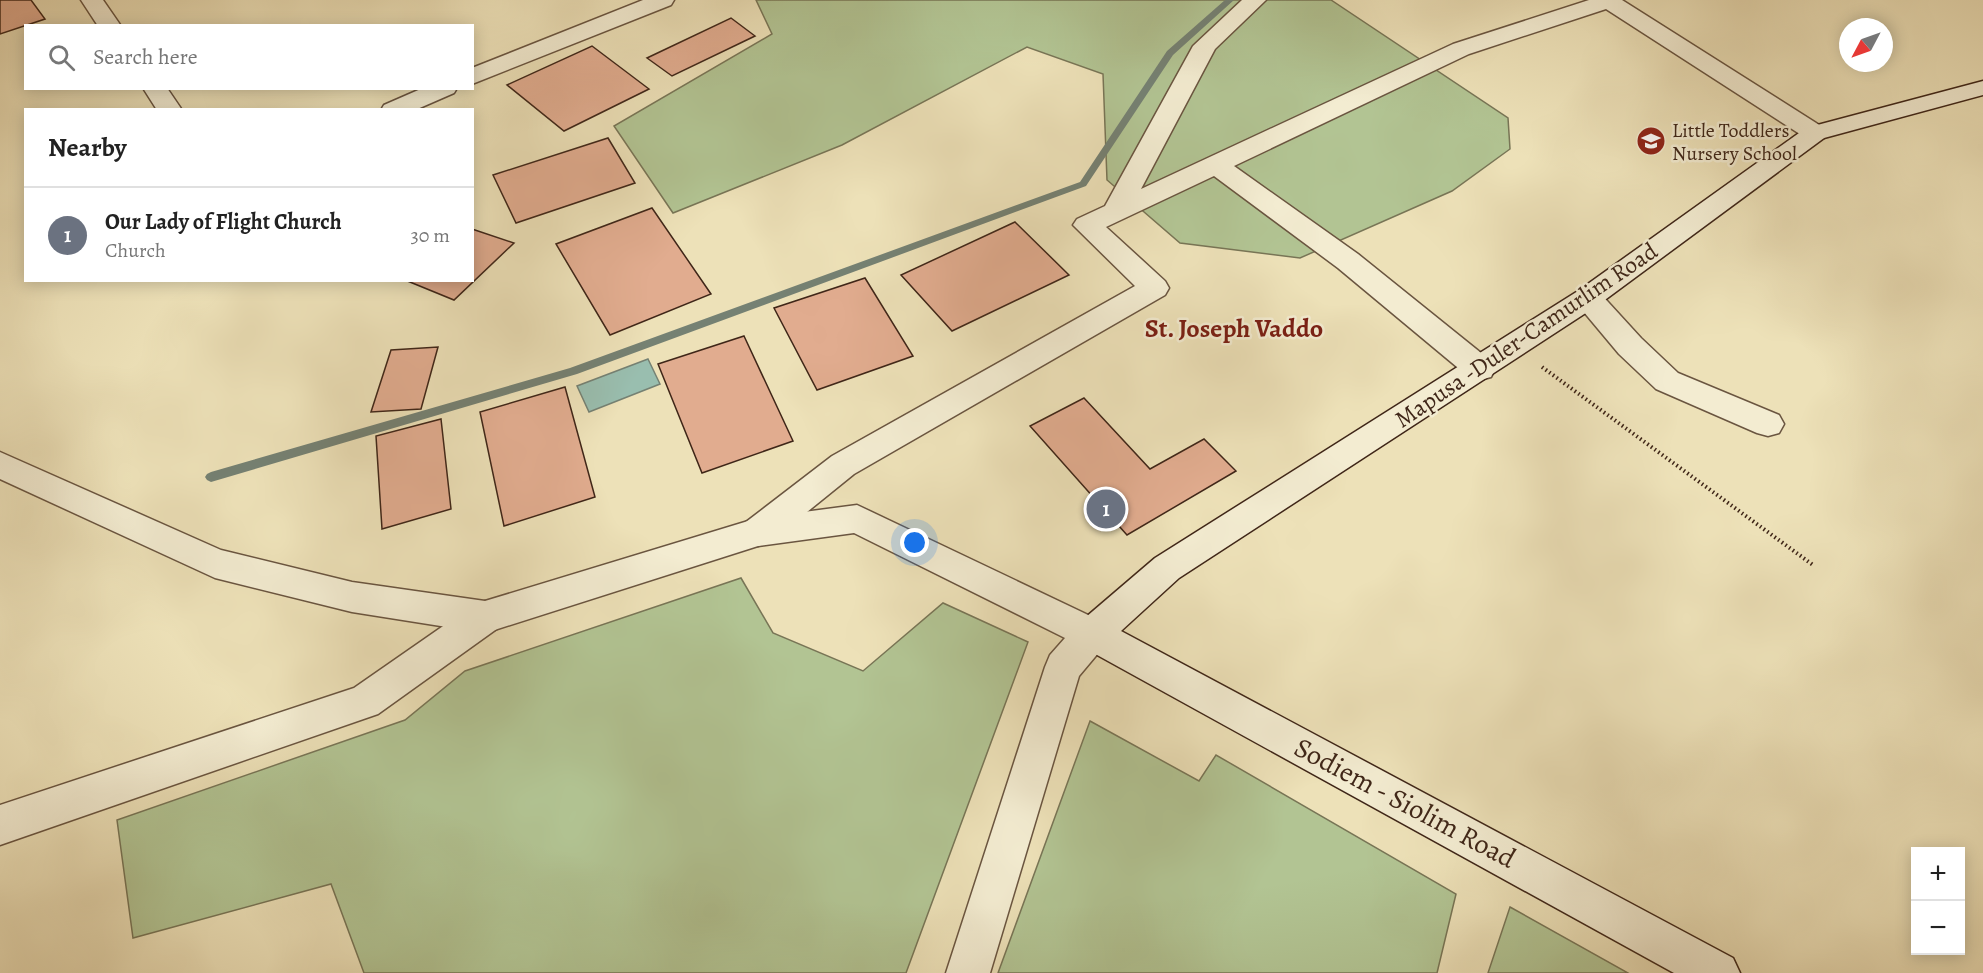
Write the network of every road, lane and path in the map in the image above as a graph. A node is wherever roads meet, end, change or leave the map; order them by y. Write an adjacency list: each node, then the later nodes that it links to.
1 (92, 0): 5 (street)
2 (663, 0): 6 (street)
3 (1255, 0): 14 (street)
4 (1607, 0): 12 (street); 13 (street)
5 (109, 24)
6 (474, 76)
7 (1983, 88): 12 (street, Mapusa -Duler-Camurlim Road)
8 (156, 90): 10 (street)
9 (440, 90): 11 (street)
10 (169, 108)
11 (398, 108)
12 (1815, 133): 15 (street, Mapusa -Duler-Camurlim Road)
13 (1216, 165): 14 (street); 17 (street)
14 (1114, 214): 20 (street)
15 (1588, 298): 16 (street, Mapusa -Duler-Camurlim Road); 18 (street)
16 (1515, 347): 17 (street, Mapusa -Duler-Camurlim Road); 21 (path)
17 (1480, 369): 23 (street, Mapusa -Duler-Camurlim Road)
18 (1768, 424)
19 (0, 465): 22 (street)
20 (758, 532): 22 (street); 23 (street, Sodiem - Siolim Road)
21 (1813, 565)
22 (485, 617): 24 (street)
23 (1092, 634): 25 (street, Mapusa -Duler-Camurlim Road); 26 (street, Sodiem - Siolim Road)
24 (0, 825)
25 (968, 973)
26 (1718, 973)

